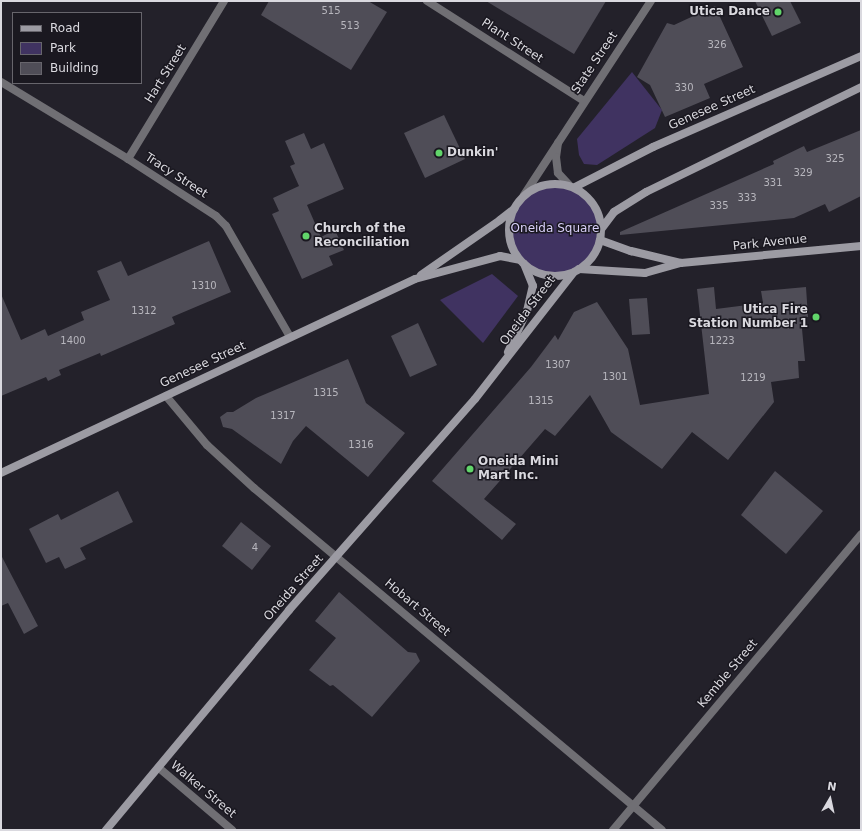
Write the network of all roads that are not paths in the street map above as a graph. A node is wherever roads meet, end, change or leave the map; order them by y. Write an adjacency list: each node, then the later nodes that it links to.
1 (224, 1): 9 (street, Hart Street)
2 (427, 1): 7 (street, Plant Street)
3 (651, 1): 7 (street, State Street)
4 (861, 56): 10 (main road, Genesee Street)
5 (1, 82): 9 (street, Tracy Street)
6 (861, 87): 13 (main road)
7 (584, 101): 8 (street, State Street)
8 (559, 139): 10 (street, State Street); 11 (street, State Street)
9 (128, 159): 20 (street, Tracy Street)
10 (572, 186): 11 (main road); 13 (main road)
11 (524, 195): 12 (main road)
12 (514, 208): 16 (main road); 19 (main road, Genesee Street)
13 (602, 228): 14 (main road)
14 (600, 240): 17 (main road, Park Avenue); 18 (main road)
15 (861, 246): 17 (main road, Park Avenue)
16 (522, 262): 18 (main road); 19 (main road, Genesee Street); 21 (main road, Oneida Street)
17 (682, 264): 18 (main road, Park Avenue)
18 (576, 271): 21 (main road, Oneida Street)
19 (415, 279): 20 (main road, Genesee Street)
20 (290, 337): 22 (main road, Genesee Street)
21 (503, 364): 25 (main road, Oneida Street)
22 (166, 396): 23 (main road, Genesee Street); 25 (street, Hobart Street)
23 (1, 473)
24 (861, 534): 27 (street, Kemble Street)
25 (337, 556): 26 (main road, Oneida Street); 27 (street, Hobart Street)
26 (159, 768): 28 (main road, Oneida Street); 29 (street, Walker Street)
27 (633, 805): 30 (street, Kemble Street); 31 (street, Hobart Street)
28 (106, 830)
29 (232, 830)
30 (613, 830)
31 (662, 830)

